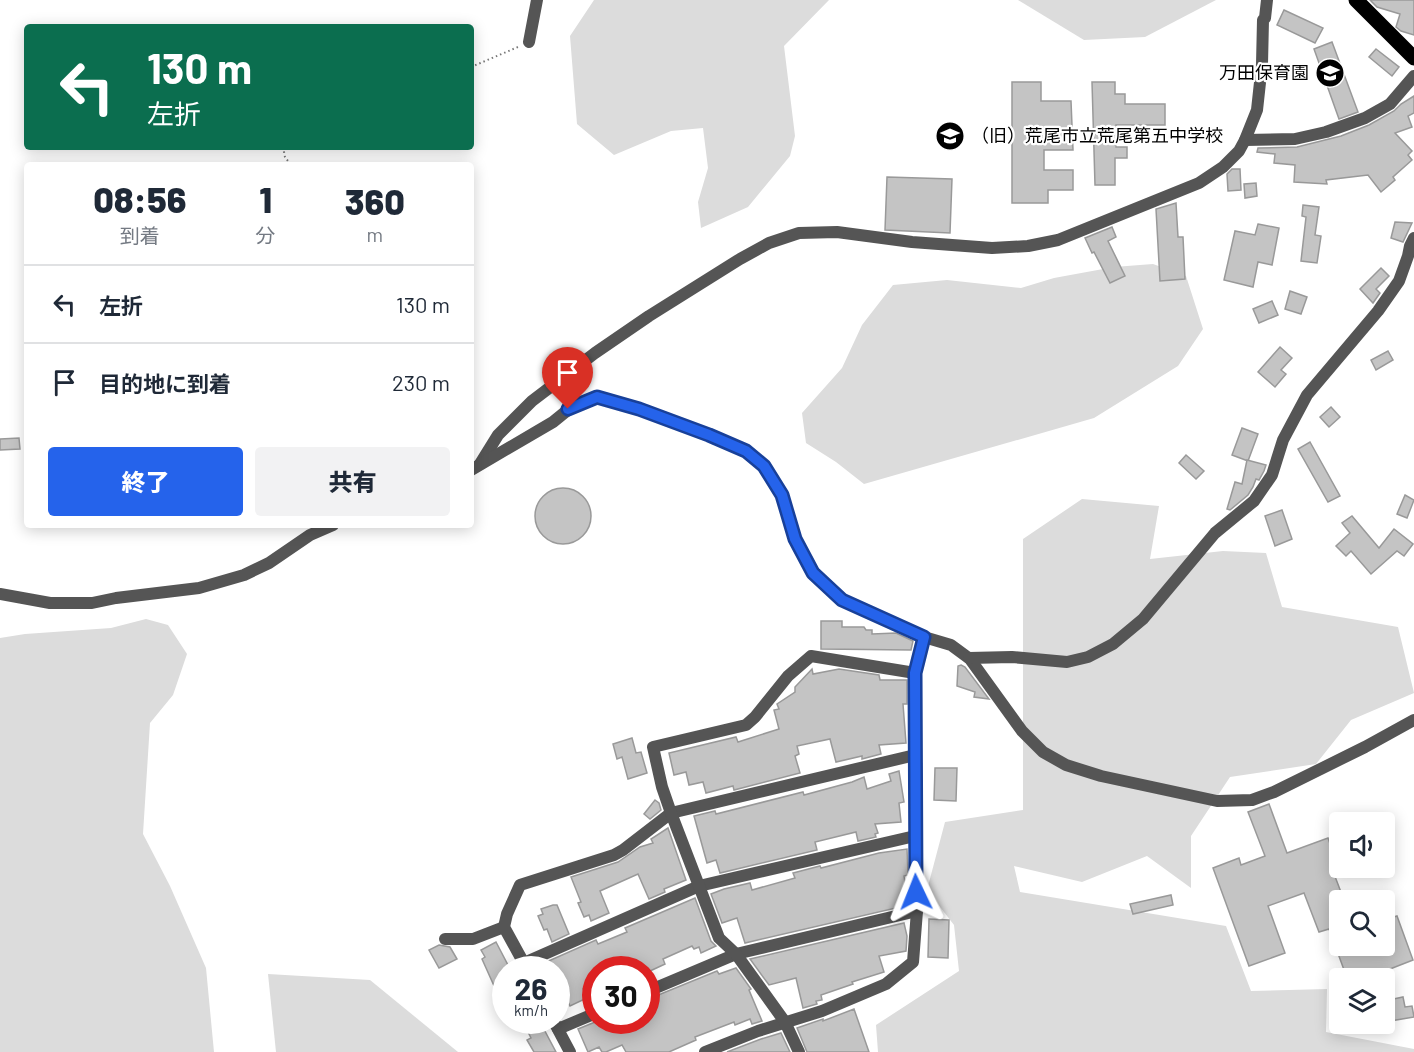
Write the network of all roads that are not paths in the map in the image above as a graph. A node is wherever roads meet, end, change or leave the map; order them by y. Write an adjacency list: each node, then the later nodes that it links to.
1 (537, 0): 4 (street)
2 (1267, 0): 7 (street)
3 (1356, 0): 5 (main road)
4 (529, 42)
5 (1414, 58)
6 (1414, 76): 7 (street)
7 (1245, 140): 9 (street)
8 (1414, 238): 13 (street)
9 (475, 468): 12 (street)
10 (326, 528): 11 (street)
11 (0, 594)
12 (924, 637): 13 (street); 14 (street)
13 (969, 658): 15 (street)
14 (915, 673): 16 (street); 17 (street)
15 (1414, 720)
16 (915, 755): 17 (street); 18 (street)
17 (671, 813): 19 (street); 21 (street)
18 (915, 836): 19 (street); 20 (street)
19 (699, 886): 23 (street); 25 (street)
20 (917, 911): 23 (street); 27 (street)
21 (504, 927): 22 (street); 24 (street)
22 (445, 939)
23 (736, 954): 26 (street); 27 (street)
24 (520, 956)
25 (547, 956)
26 (660, 986)
27 (785, 1022): 30 (street); 31 (street)
28 (561, 1034): 29 (street)
29 (570, 1052)
30 (705, 1052)
31 (799, 1052)

